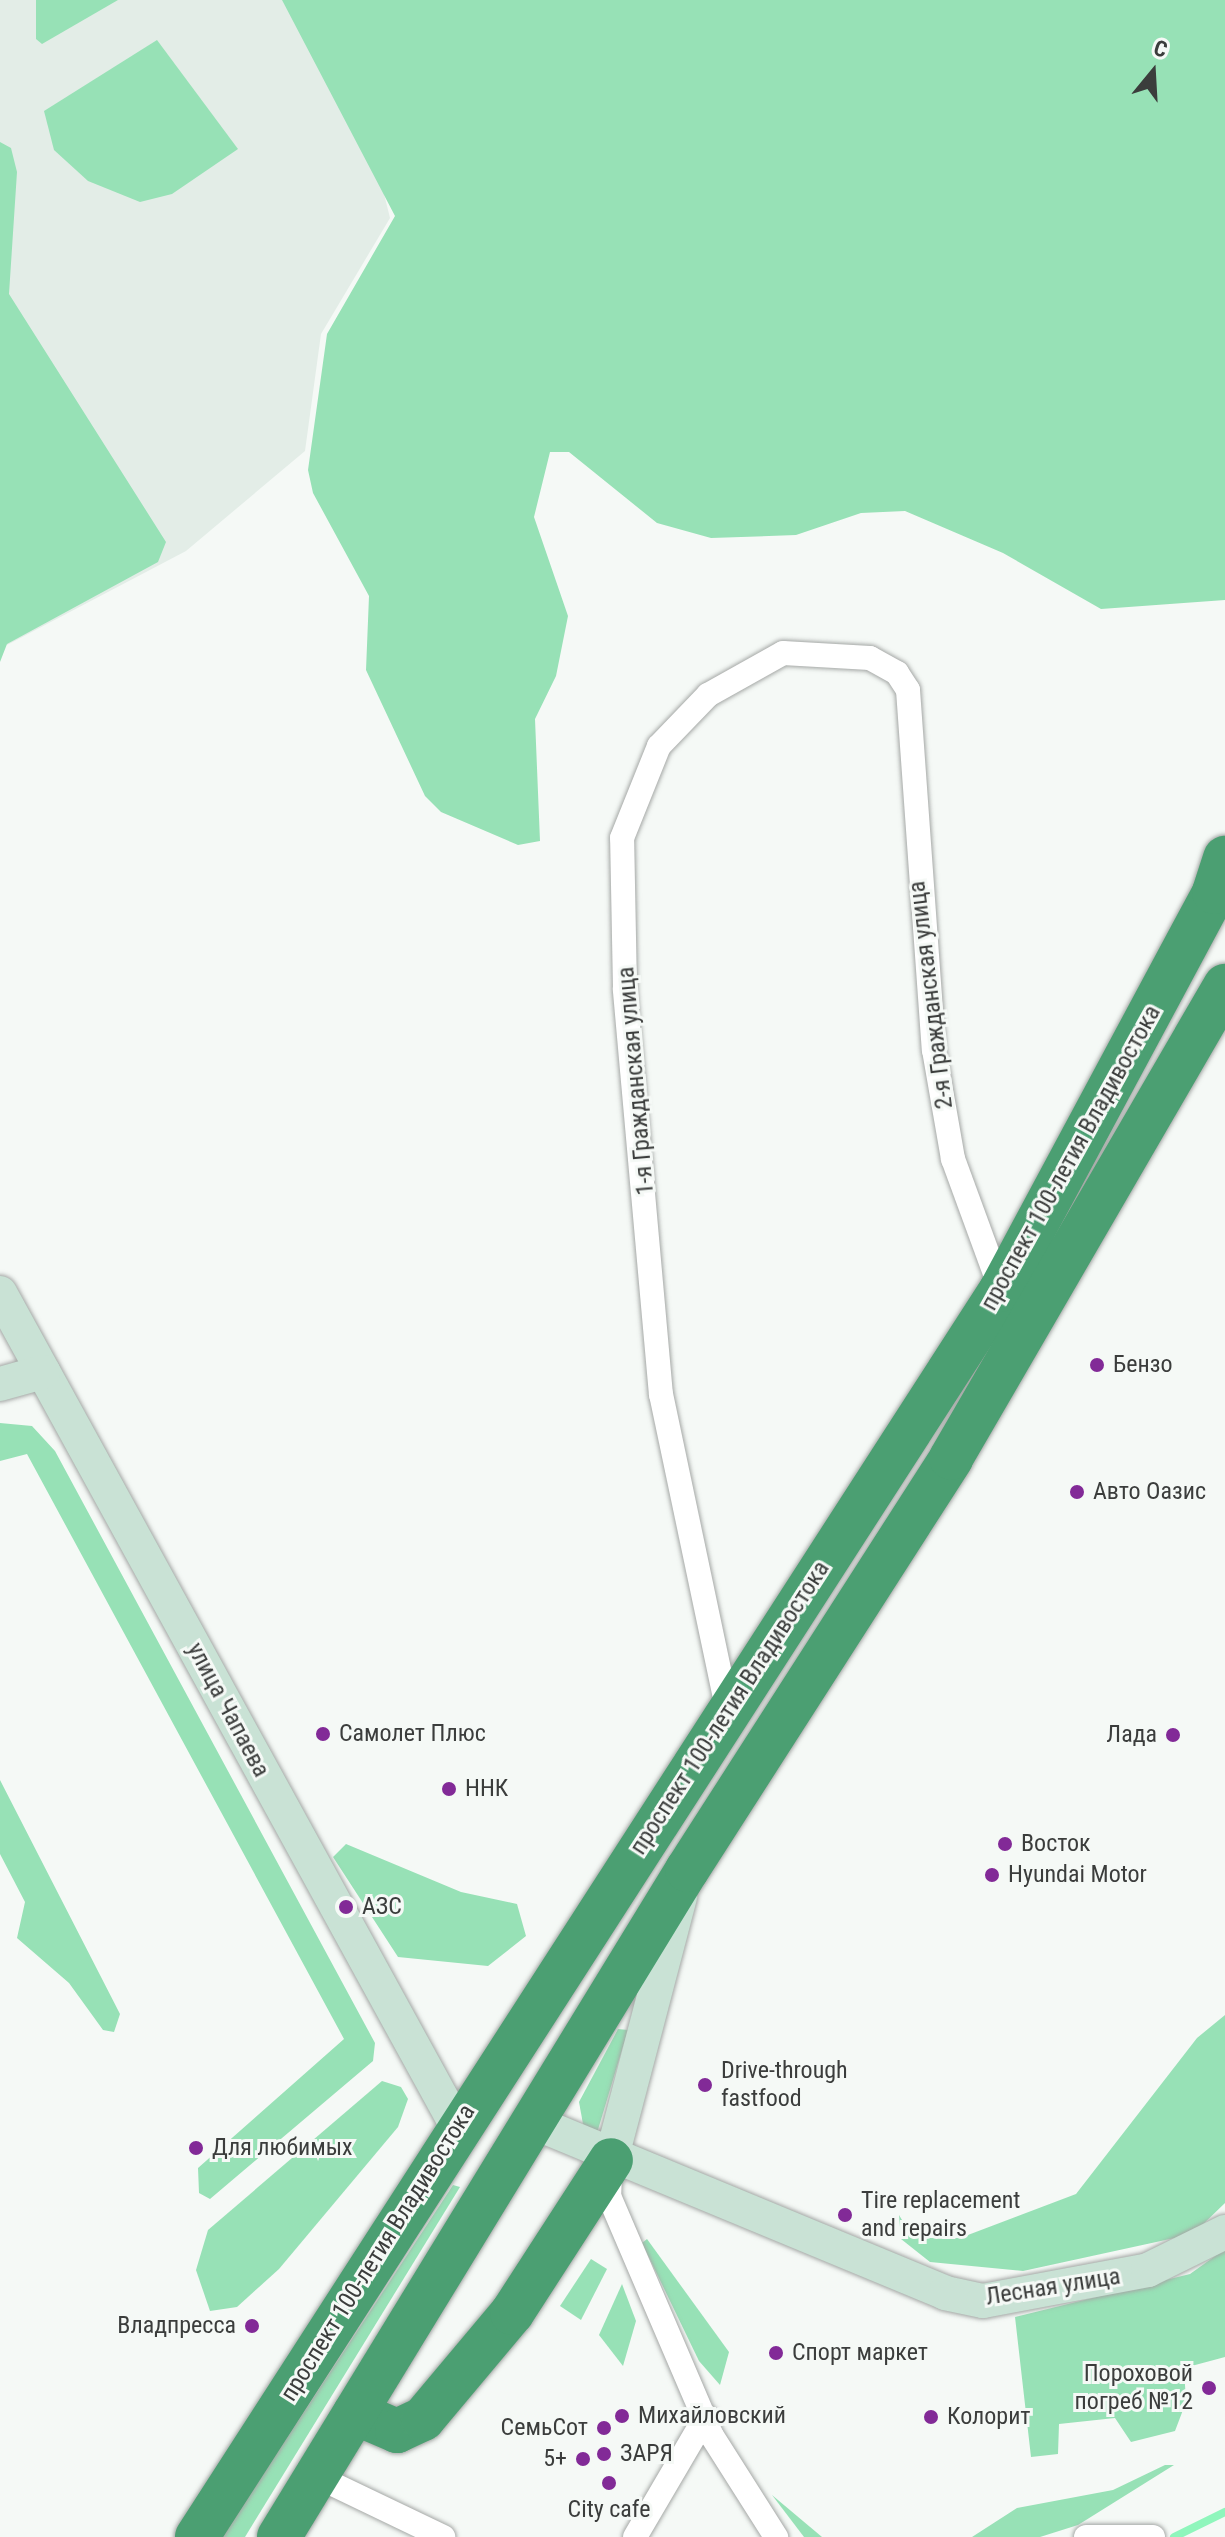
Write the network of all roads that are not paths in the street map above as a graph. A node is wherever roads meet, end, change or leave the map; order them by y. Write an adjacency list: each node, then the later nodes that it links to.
1 (908, 690): 4 (street, 2-я Гражданская улица); 8 (street, 1-я Гражданская улица)
2 (1225, 858): 4 (highway, проспект 100-летия Владивостока)
3 (1225, 986): 9 (highway, проспект 100-летия Владивостока)
4 (1001, 1290): 8 (highway, проспект 100-летия Владивостока)
5 (0, 1293): 6 (main road, улица Чапаева)
6 (43, 1372): 7 (main road); 11 (main road, улица Чапаева)
7 (0, 1384)
8 (728, 1712): 11 (highway, проспект 100-летия Владивостока)
9 (687, 1870): 10 (highway, проспект 100-летия Владивостока); 12 (main road)
10 (538, 2124): 12 (main road, Лесная улица); 14 (highway, проспект 100-летия Владивостока)
11 (457, 2126): 17 (highway, проспект 100-летия Владивостока)
12 (611, 2160): 13 (main road, Лесная улица); 14 (highway); 15 (street)
13 (1225, 2232)
14 (355, 2413): 16 (highway, проспект 100-летия Владивостока)
15 (706, 2416): 20 (street); 21 (street)
16 (318, 2477): 18 (highway, проспект 100-летия Владивостока); 19 (street)
17 (197, 2537)
18 (279, 2537)
19 (443, 2537)
20 (635, 2537)
21 (776, 2537)
22 (1086, 2537): 23 (street)
23 (1153, 2537)

